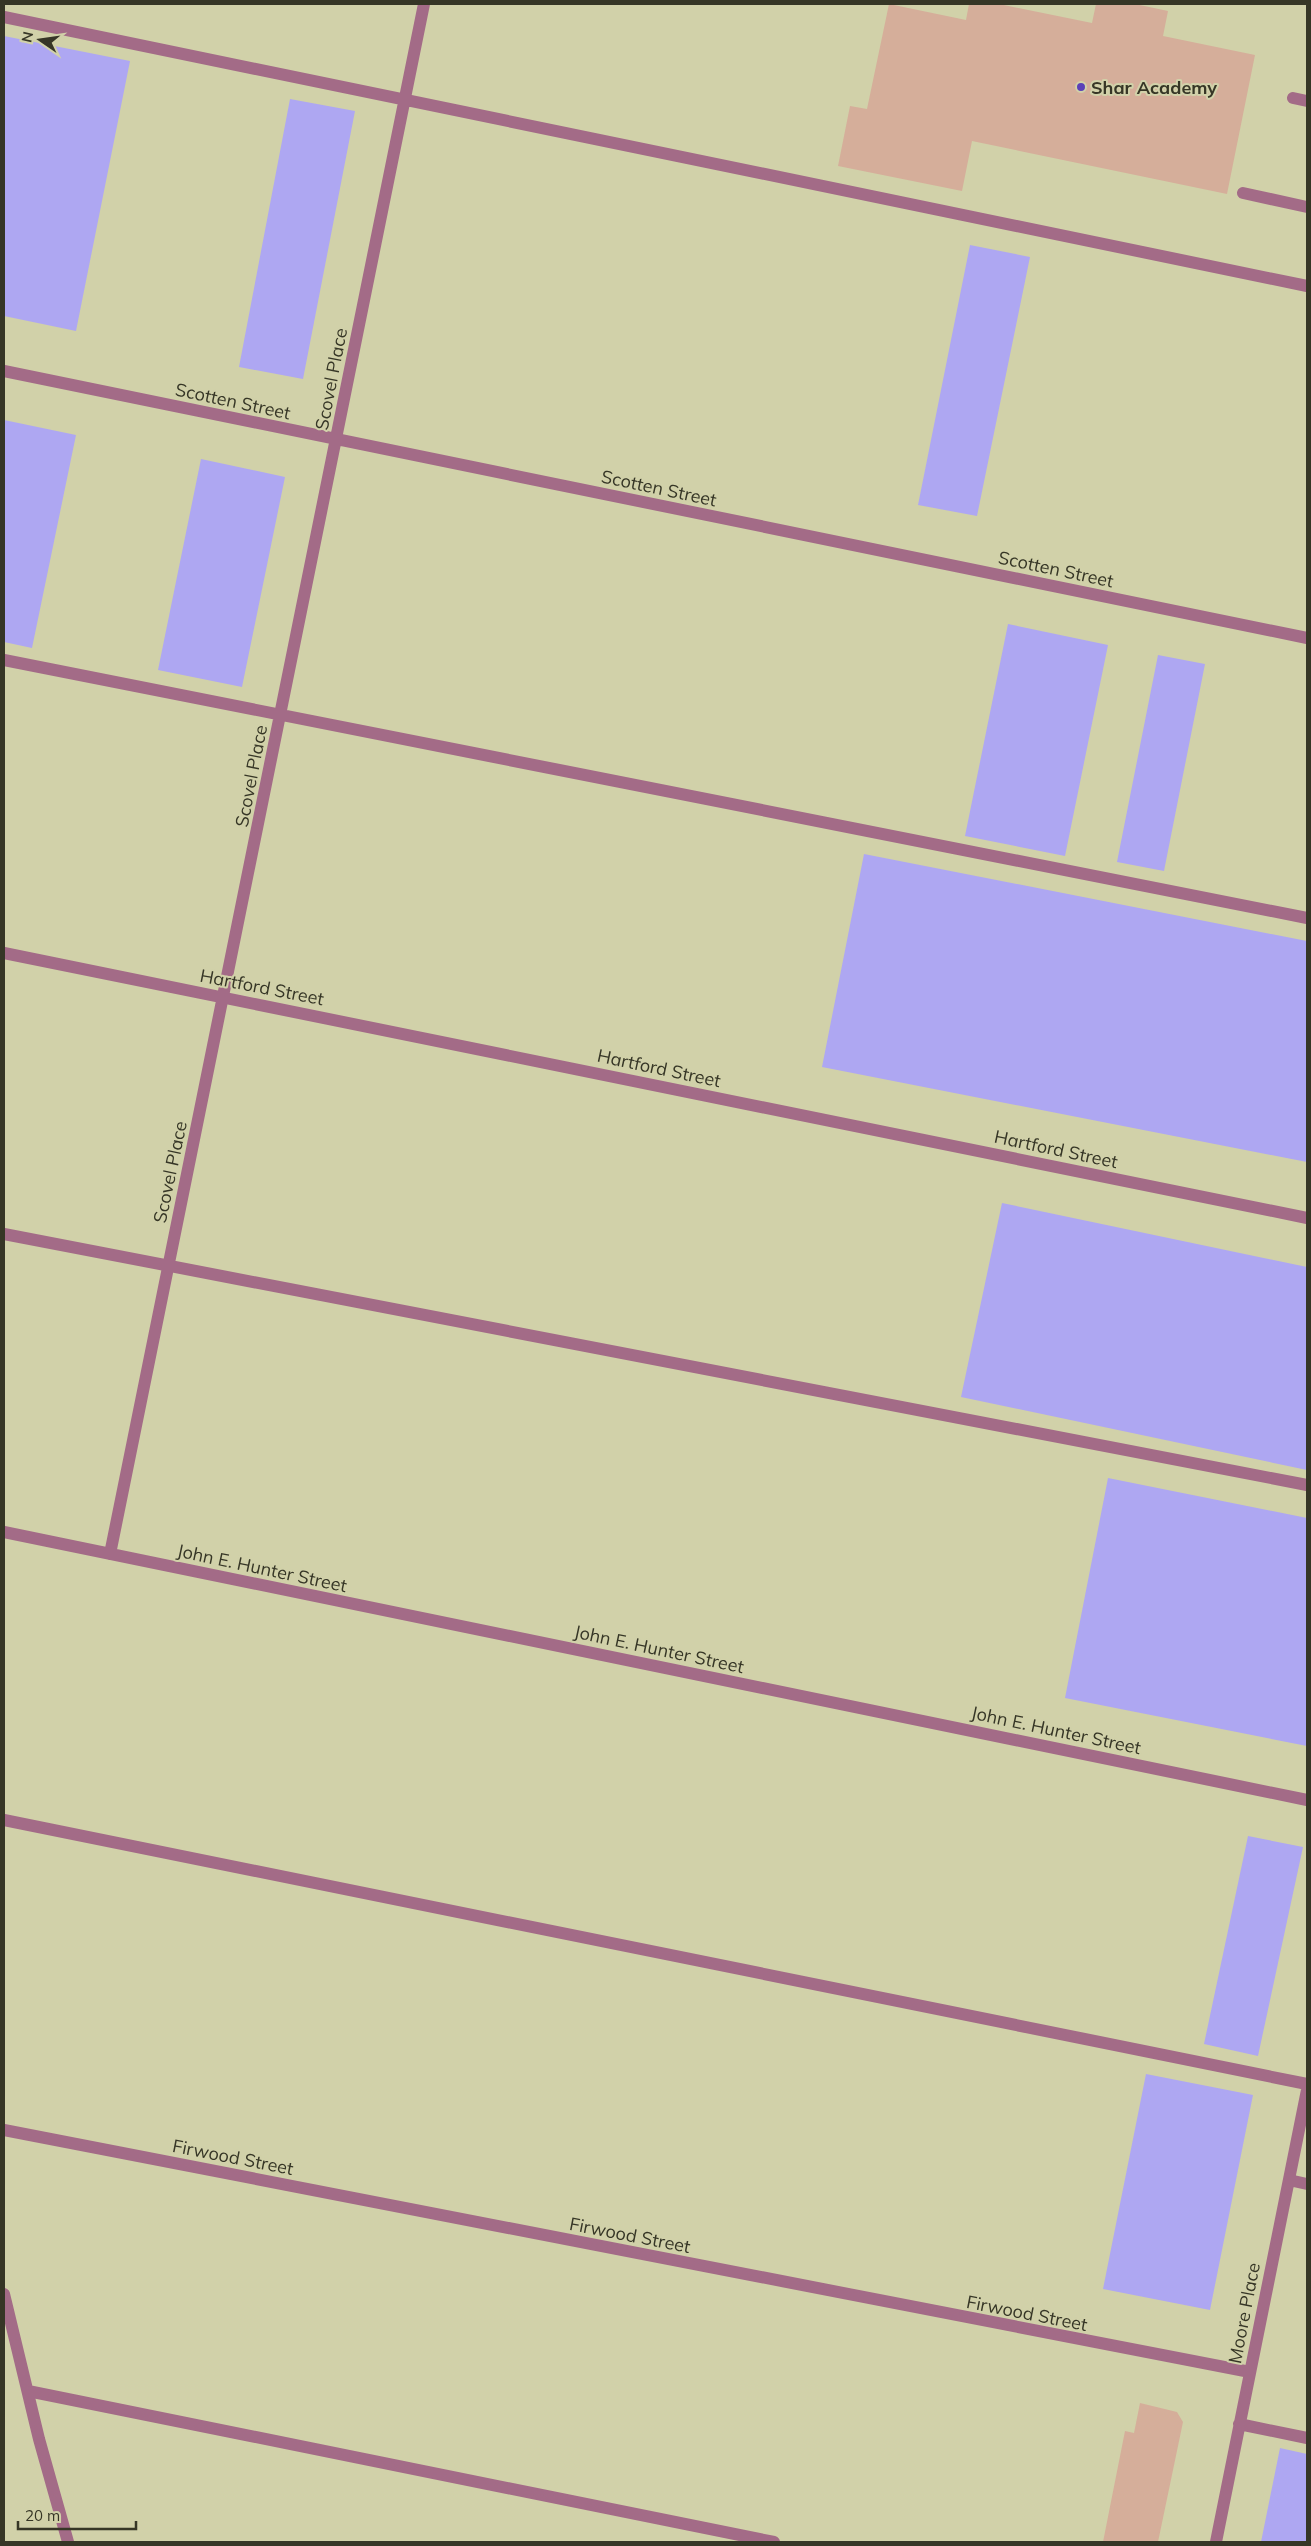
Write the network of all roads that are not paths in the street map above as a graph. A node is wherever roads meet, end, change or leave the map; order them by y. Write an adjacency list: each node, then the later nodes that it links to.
1 (424, 4): 4 (street, Scovel Place)
2 (4, 17): 4 (street)
3 (1293, 98): 5 (street)
4 (404, 101): 8 (street); 10 (street, Scovel Place)
5 (1307, 101)
6 (1243, 193): 7 (street)
7 (1307, 207)
8 (1307, 286)
9 (4, 371): 10 (street, Scotten Street)
10 (336, 440): 11 (street, Scotten Street); 13 (street, Scovel Place)
11 (1307, 638)
12 (4, 660): 13 (street)
13 (281, 715): 14 (street); 16 (street, Scovel Place)
14 (1307, 918)
15 (4, 953): 16 (street, Hartford Street)
16 (224, 997): 17 (street, Hartford Street); 19 (street, Scovel Place)
17 (1307, 1218)
18 (4, 1234): 19 (street)
19 (168, 1268): 20 (street); 22 (street, Scovel Place)
20 (1307, 1485)
21 (4, 1532): 22 (street, John E. Hunter Street)
22 (110, 1554): 23 (street, John E. Hunter Street)
23 (1307, 1800)
24 (4, 1820): 25 (street)
25 (1307, 2084)
26 (1307, 2090): 28 (street, Moore Place)
27 (4, 2130): 31 (street, Firwood Street)
28 (1289, 2180): 29 (street); 31 (street, Moore Place)
29 (1307, 2184)
30 (4, 2294): 32 (street)
31 (1250, 2372): 33 (street, Moore Place)
32 (28, 2391): 35 (street); 36 (street)
33 (1239, 2424): 34 (street); 37 (street, Moore Place)
34 (1307, 2438)
35 (68, 2542)
36 (774, 2542)
37 (1216, 2542)

